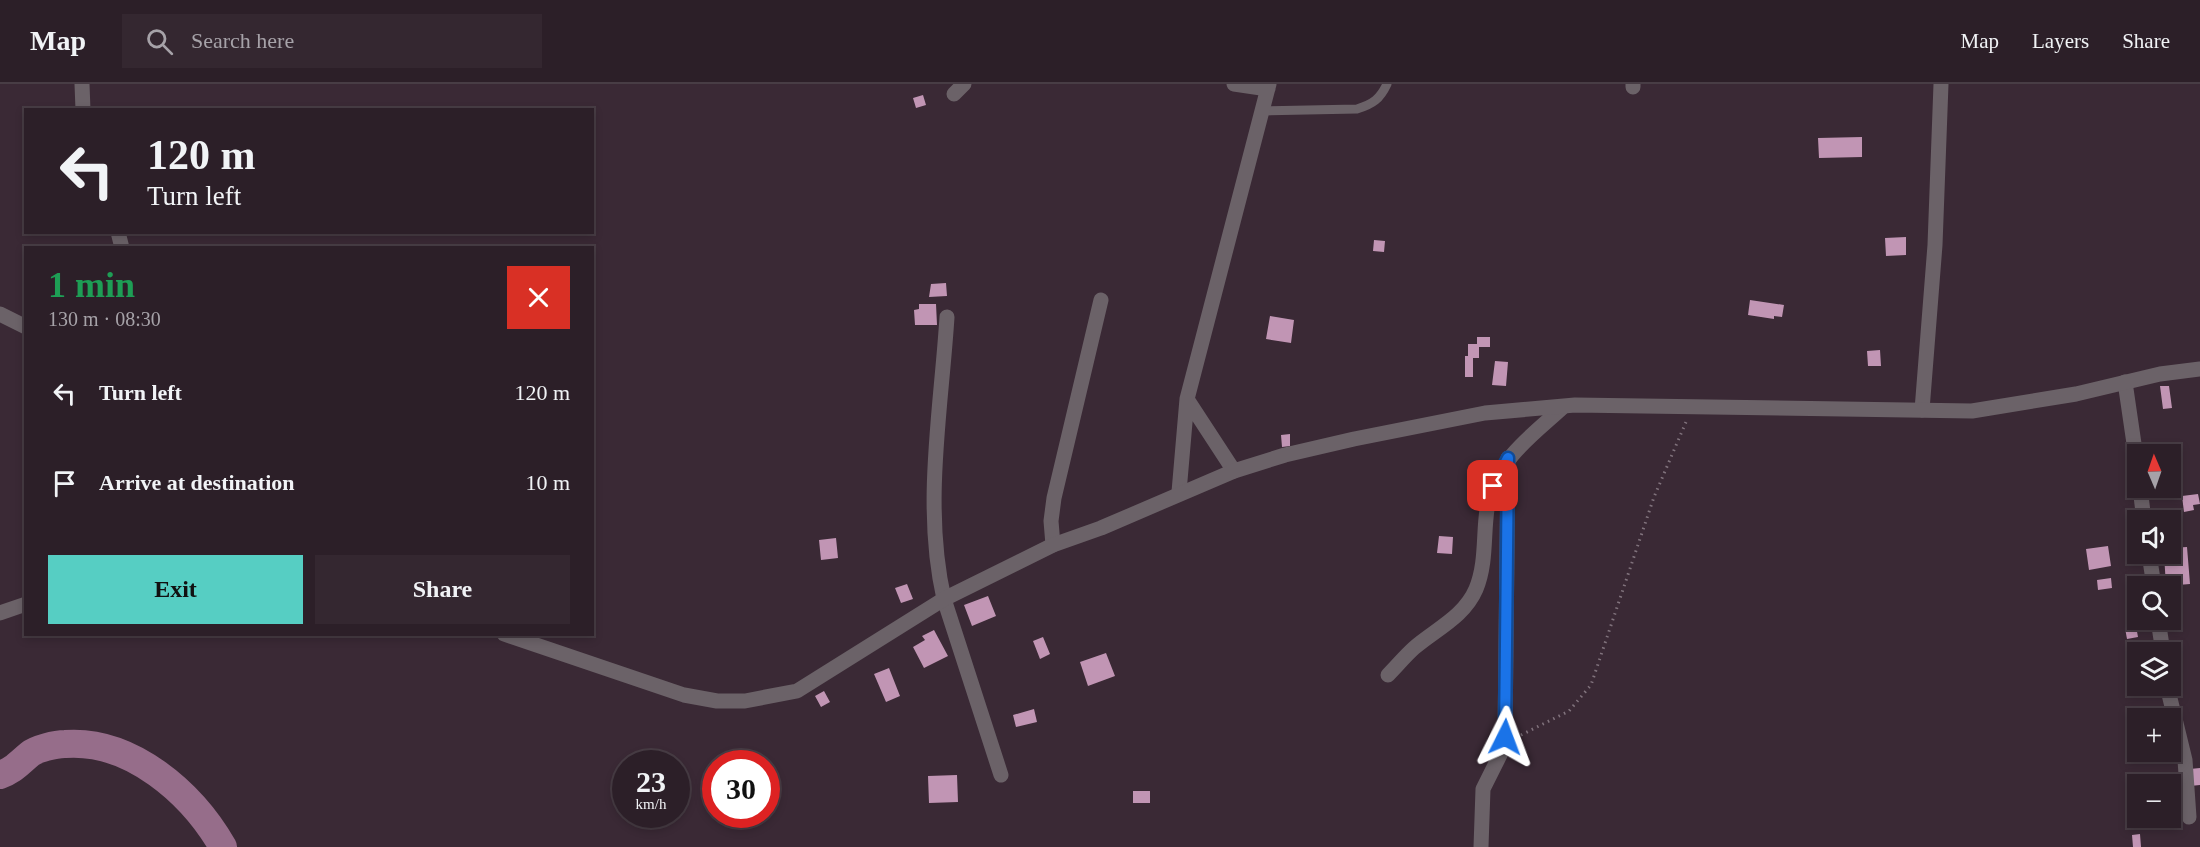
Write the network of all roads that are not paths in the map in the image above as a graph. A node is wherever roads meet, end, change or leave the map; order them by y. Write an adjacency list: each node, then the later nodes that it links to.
1 (82, 84): 6 (street)
2 (1234, 84): 5 (street)
3 (1387, 84): 7 (lane)
4 (1941, 84): 16 (street)
5 (1268, 86): 7 (street)
6 (83, 108)
7 (1262, 111): 14 (street)
8 (1101, 300): 21 (street)
9 (0, 314): 11 (street)
10 (947, 317): 22 (street)
11 (24, 326)
12 (2200, 369): 13 (street)
13 (2125, 382): 16 (street); 17 (street)
14 (1187, 399): 19 (street); 20 (street)
15 (1563, 406): 16 (street); 18 (street); 19 (street)
16 (1922, 410)
17 (2134, 444)
18 (1508, 458): 26 (street); 30 (street)
19 (1234, 471): 20 (street)
20 (1179, 492): 21 (street)
21 (1053, 545): 22 (street)
22 (944, 599): 25 (street); 28 (street)
23 (24, 605): 24 (street)
24 (0, 613)
25 (510, 636)
26 (1388, 675)
27 (2169, 696): 29 (street)
28 (1001, 775)
29 (2188, 817)
30 (1481, 847)

